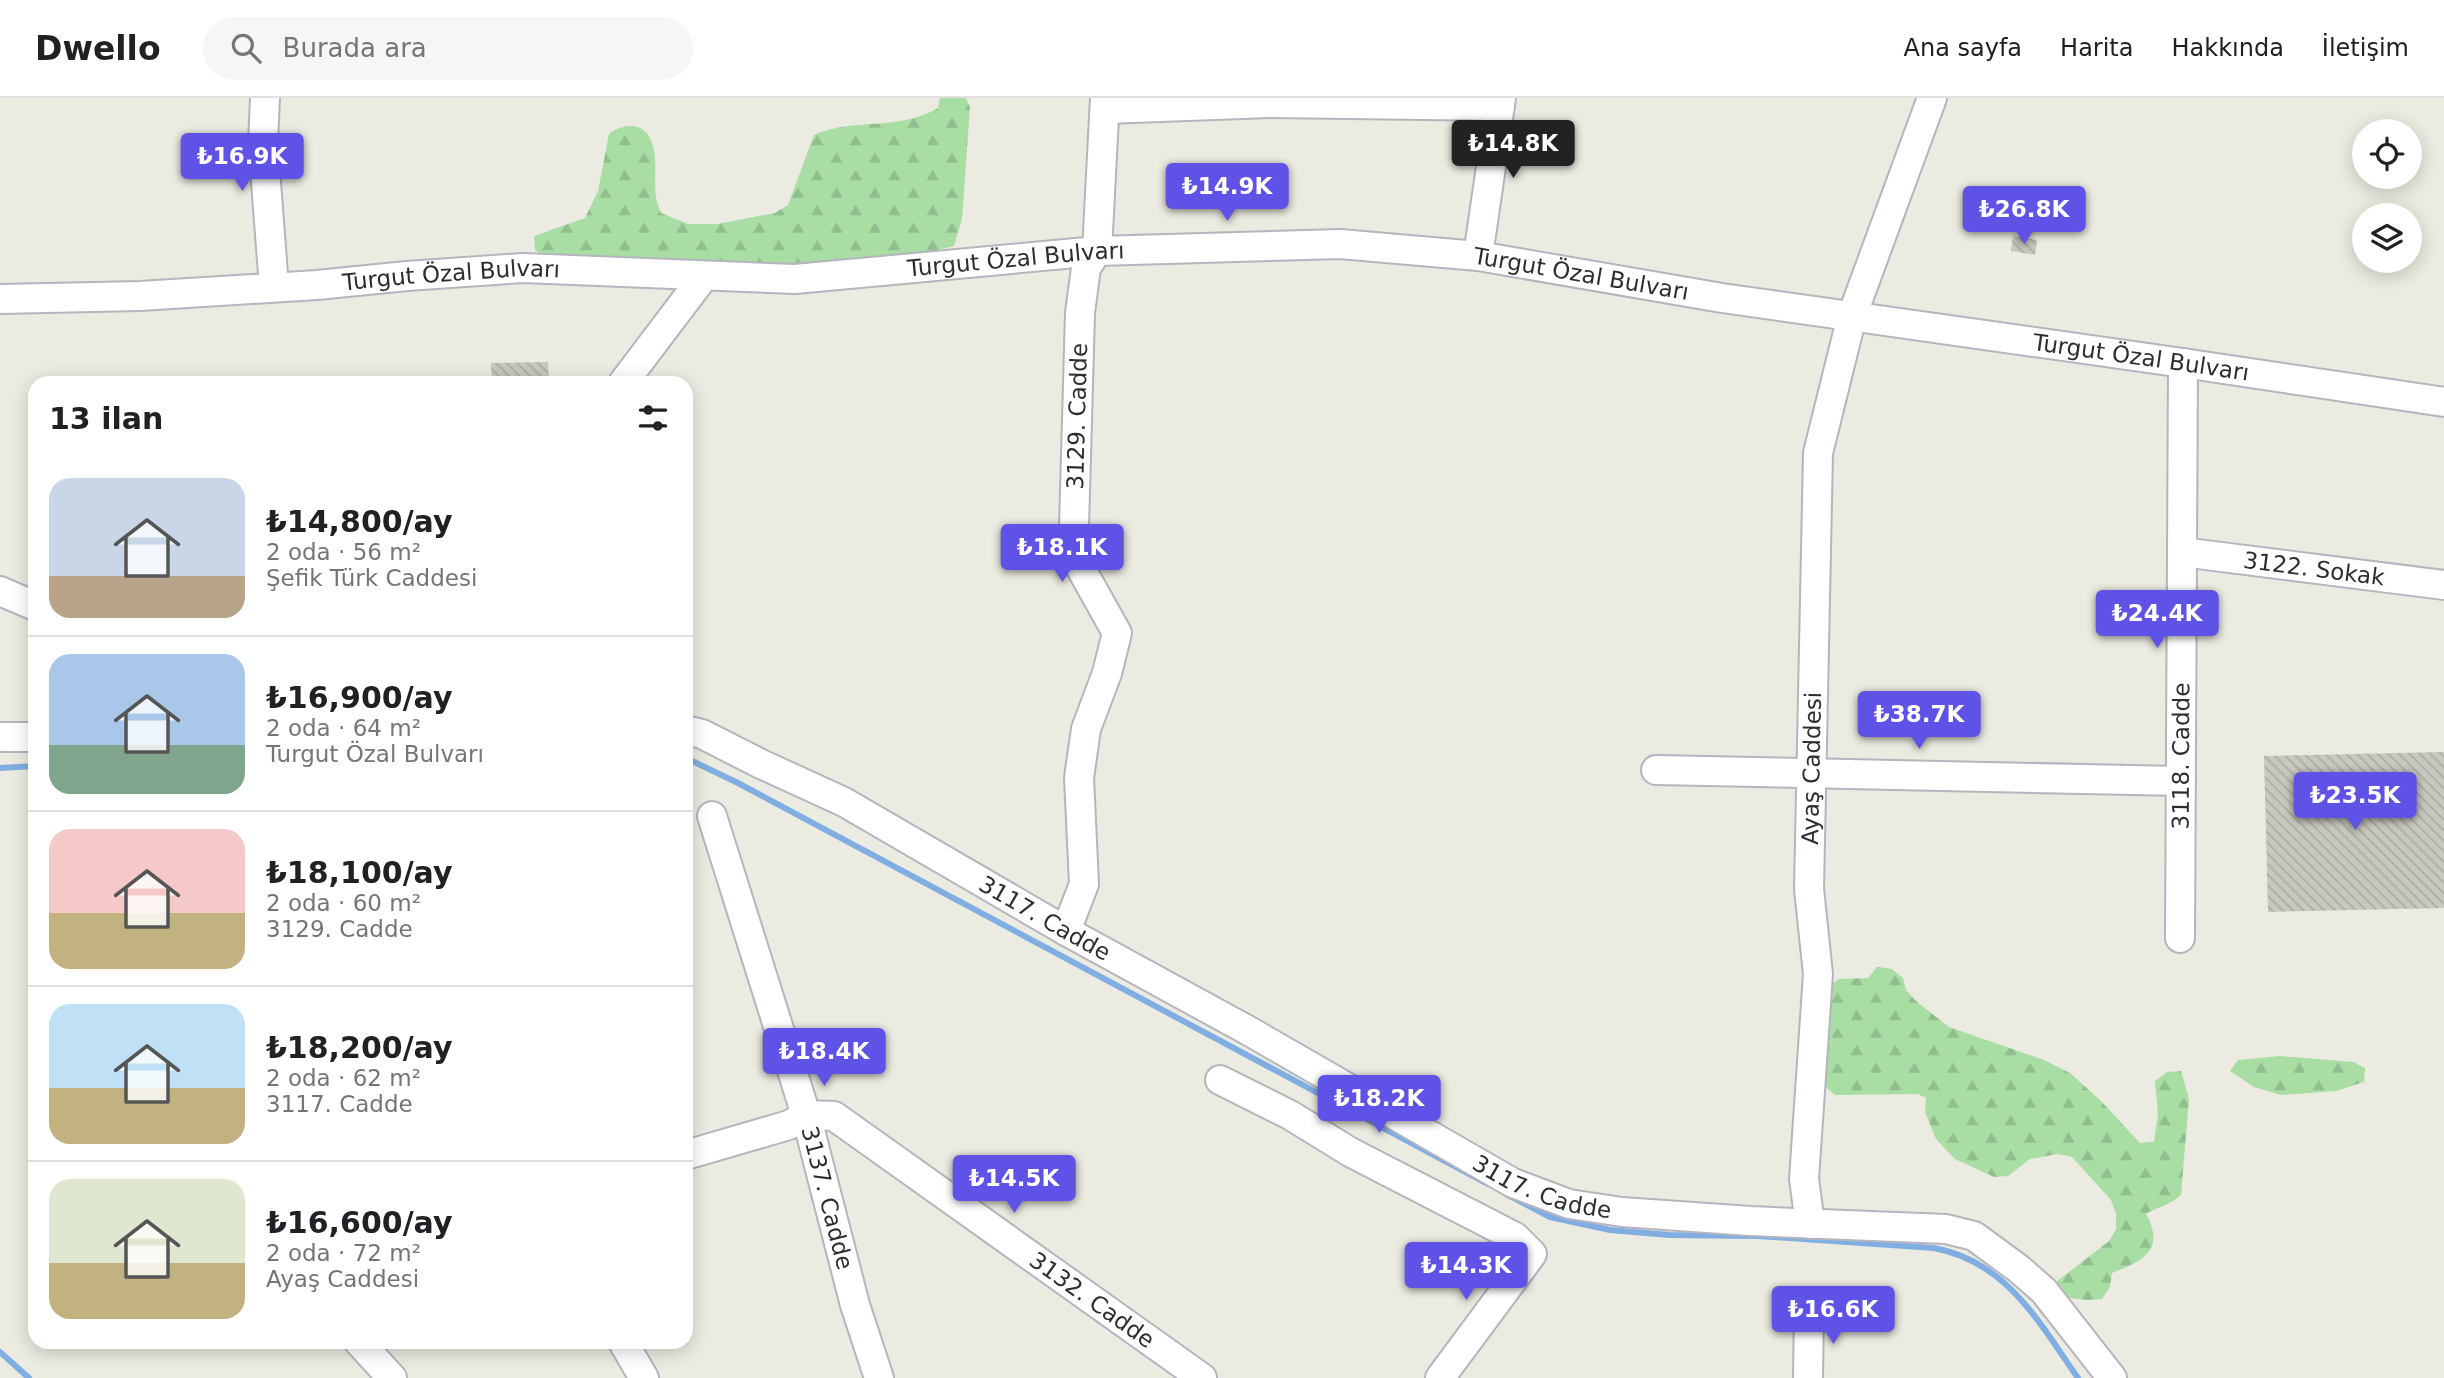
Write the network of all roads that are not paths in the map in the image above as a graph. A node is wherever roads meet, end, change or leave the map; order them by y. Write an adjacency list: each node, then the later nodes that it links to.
1 (265, 98): 8 (street)
2 (1932, 98): 10 (street, Ayaş Caddesi)
3 (1500, 102): 4 (street); 6 (street)
4 (1105, 103): 5 (street, 3129. Cadde)
5 (1097, 251): 6 (street, Turgut Özal Bulvarı); 7 (street, Turgut Özal Bulvarı); 25 (street, 3129. Cadde)
6 (1478, 256): 10 (street, Turgut Özal Bulvarı)
7 (704, 276): 8 (street, Turgut Özal Bulvarı); 12 (street)
8 (274, 287): 9 (street, Turgut Özal Bulvarı)
9 (0, 299)
10 (1852, 316): 11 (street, Turgut Özal Bulvarı); 22 (street, Ayaş Caddesi)
11 (2183, 363): 13 (street, Turgut Özal Bulvarı); 14 (street, 3118. Cadde)
12 (628, 376)
13 (2444, 402)
14 (2182, 552): 15 (street, 3122. Sokak); 23 (street, 3118. Cadde)
15 (2444, 585)
16 (0, 590): 17 (street)
17 (28, 603)
18 (693, 732): 25 (street, 3117. Cadde)
19 (0, 737): 20 (street)
20 (28, 737)
21 (1656, 770): 22 (street)
22 (1811, 773): 23 (street); 30 (street, Ayaş Caddesi)
23 (2181, 781): 26 (street, 3118. Cadde)
24 (712, 816): 28 (street, 3137. Cadde)
25 (1066, 931): 30 (street, 3117. Cadde)
26 (2180, 938)
27 (1220, 1080): 38 (street)
28 (806, 1115): 29 (street); 36 (street, 3137. Cadde); 37 (street, 3132. Cadde)
29 (693, 1153)
30 (1810, 1224): 40 (street, 3117. Cadde)
31 (1809, 1313): 39 (street)
32 (365, 1349): 34 (street)
33 (627, 1349): 35 (street)
34 (392, 1378)
35 (644, 1378)
36 (879, 1378)
37 (1202, 1378)
38 (1440, 1378)
39 (1808, 1378)
40 (2112, 1378)

